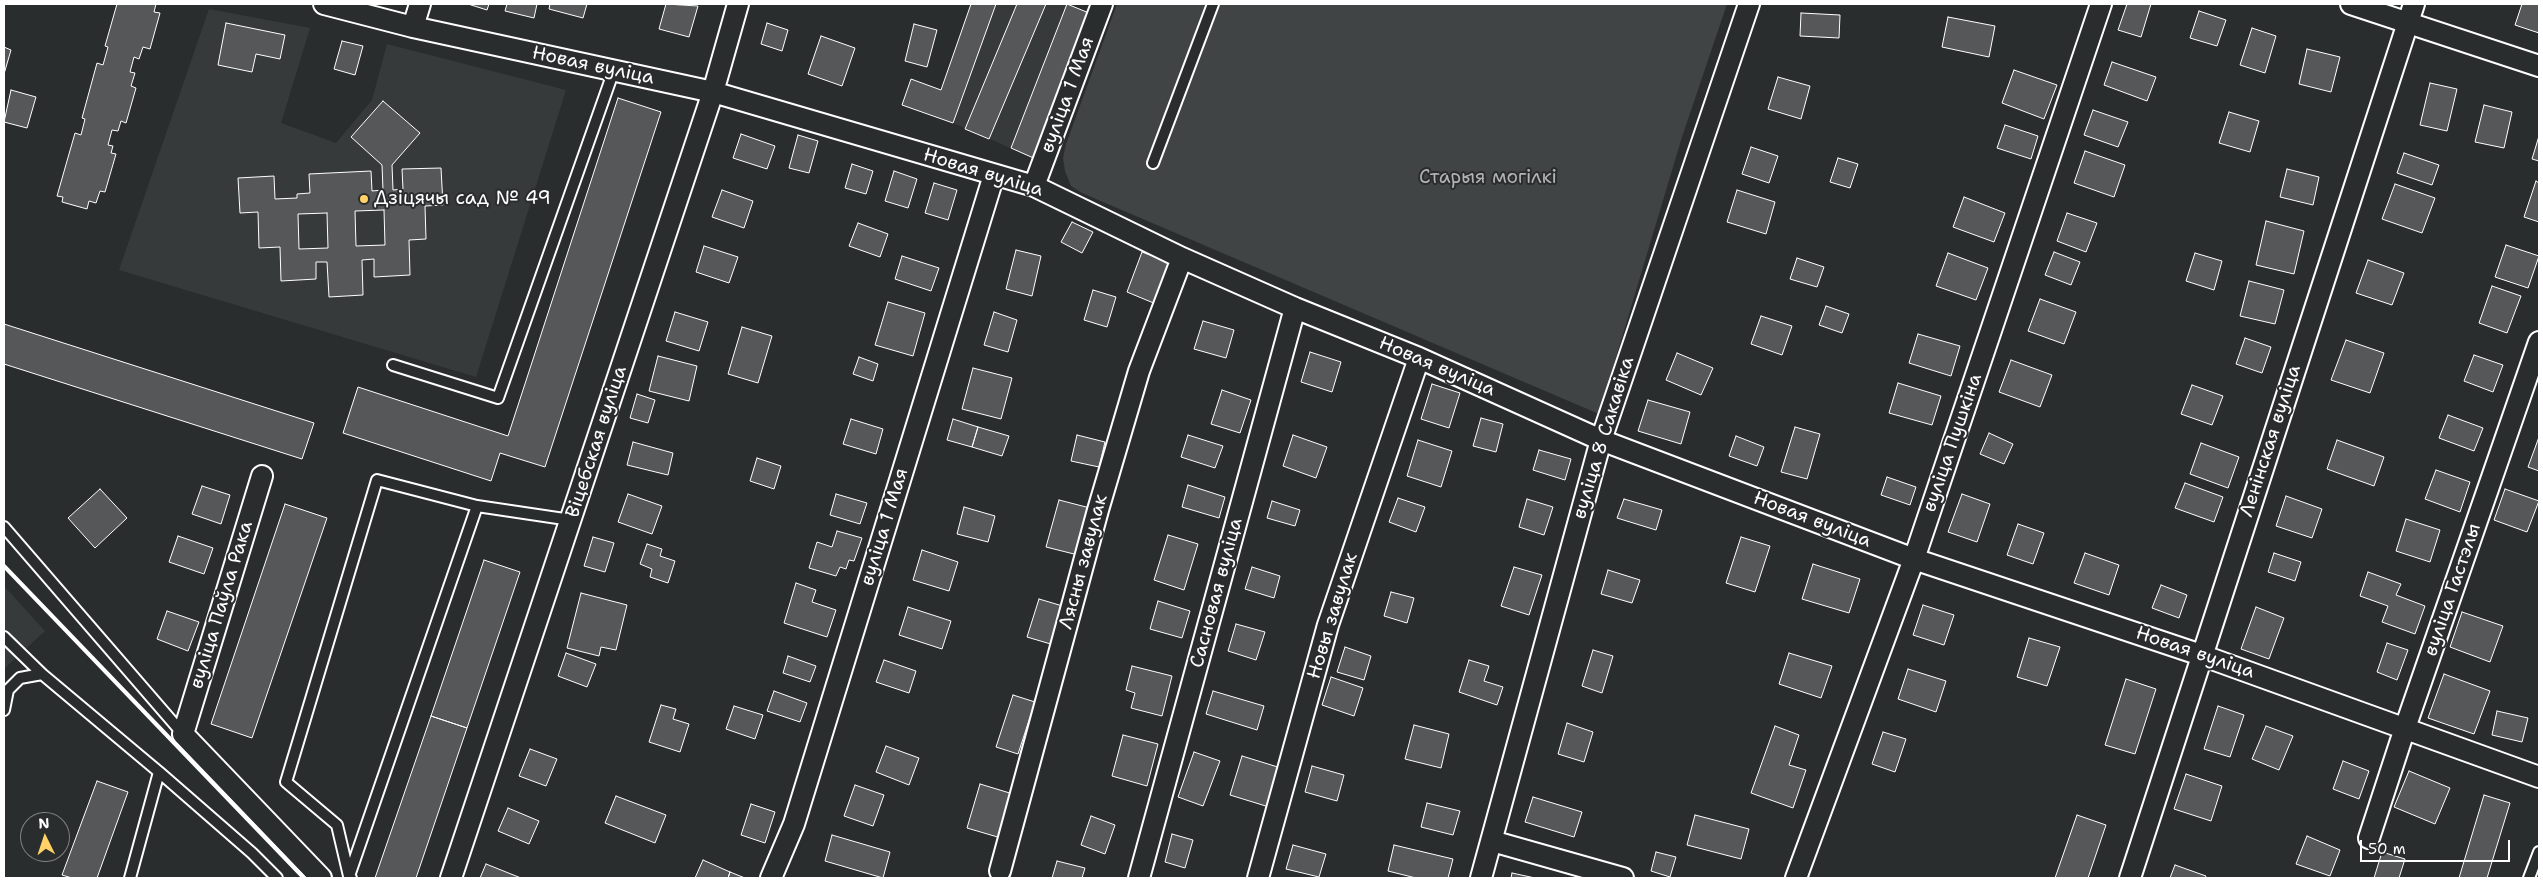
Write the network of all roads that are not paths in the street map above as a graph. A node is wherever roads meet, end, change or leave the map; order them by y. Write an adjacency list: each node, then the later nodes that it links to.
1 (324, 4): 10 (street, Новая вуліца)
2 (420, 4): 10 (street)
3 (738, 4): 13 (street, Віцебская вуліца)
4 (1102, 4): 16 (street, вуліца 1 Мая)
5 (1213, 4): 14 (lane)
6 (1749, 4): 22 (street, вуліца 8 Сакавіка)
7 (2101, 4): 27 (street, вуліца Пушкіна)
8 (2351, 4): 9 (street)
9 (2411, 12): 11 (street); 29 (street, Ленінская вуліца)
10 (413, 27): 12 (street, Новая вуліца)
11 (2539, 66)
12 (614, 70): 13 (street, Новая вуліца); 21 (lane)
13 (713, 92): 15 (street, Новая вуліца); 25 (street, Віцебская вуліца)
14 (1153, 163)
15 (994, 175): 16 (street, Новая вуліца); 45 (street, вуліца 1 Мая)
16 (1034, 186): 17 (street, Новая вуліца)
17 (1182, 258): 18 (street, Новая вуліца); 39 (street, Лясны завулак)
18 (1295, 308): 20 (street, Новая вуліца); 46 (street, Сасновая вуліца)
19 (2539, 342): 32 (street, вуліца Гастэлы)
20 (1419, 358): 22 (street, Новая вуліца); 47 (street, Новы завулак)
21 (393, 364)
22 (1601, 440): 27 (street, Новая вуліца); 37 (street, вуліца 8 Сакавіка)
23 (262, 476): 33 (street, вуліца Паўла Рака)
24 (477, 506): 25 (lane); 40 (lane); 40 (lane)
25 (571, 520): 44 (street, Віцебская вуліца)
26 (4, 527): 33 (lane)
27 (1914, 559): 29 (street, Новая вуліца); 50 (street, вуліца Пушкіна)
28 (4, 637): 30 (lane)
29 (2201, 655): 32 (street, Новая вуліца); 51 (street, Ленінская вуліца)
30 (42, 674): 31 (lane); 34 (lane)
31 (4, 710)
32 (2405, 728): 35 (street, Новая вуліца); 36 (street, вуліца Гастэлы)
33 (183, 734): 43 (street)
34 (159, 772): 41 (lane); 42 (lane)
35 (2539, 777)
36 (2369, 838)
37 (1492, 841): 48 (street, вуліца 8 Сакавіка); 49 (street)
38 (2539, 852): 52 (lane)
39 (1000, 872)
40 (350, 877)
41 (130, 878)
42 (277, 878)
43 (321, 878)
44 (452, 878)
45 (771, 878)
46 (1139, 878)
47 (1258, 878)
48 (1481, 878)
49 (1623, 878)
50 (1796, 878)
51 (2130, 878)
52 (2529, 878)

